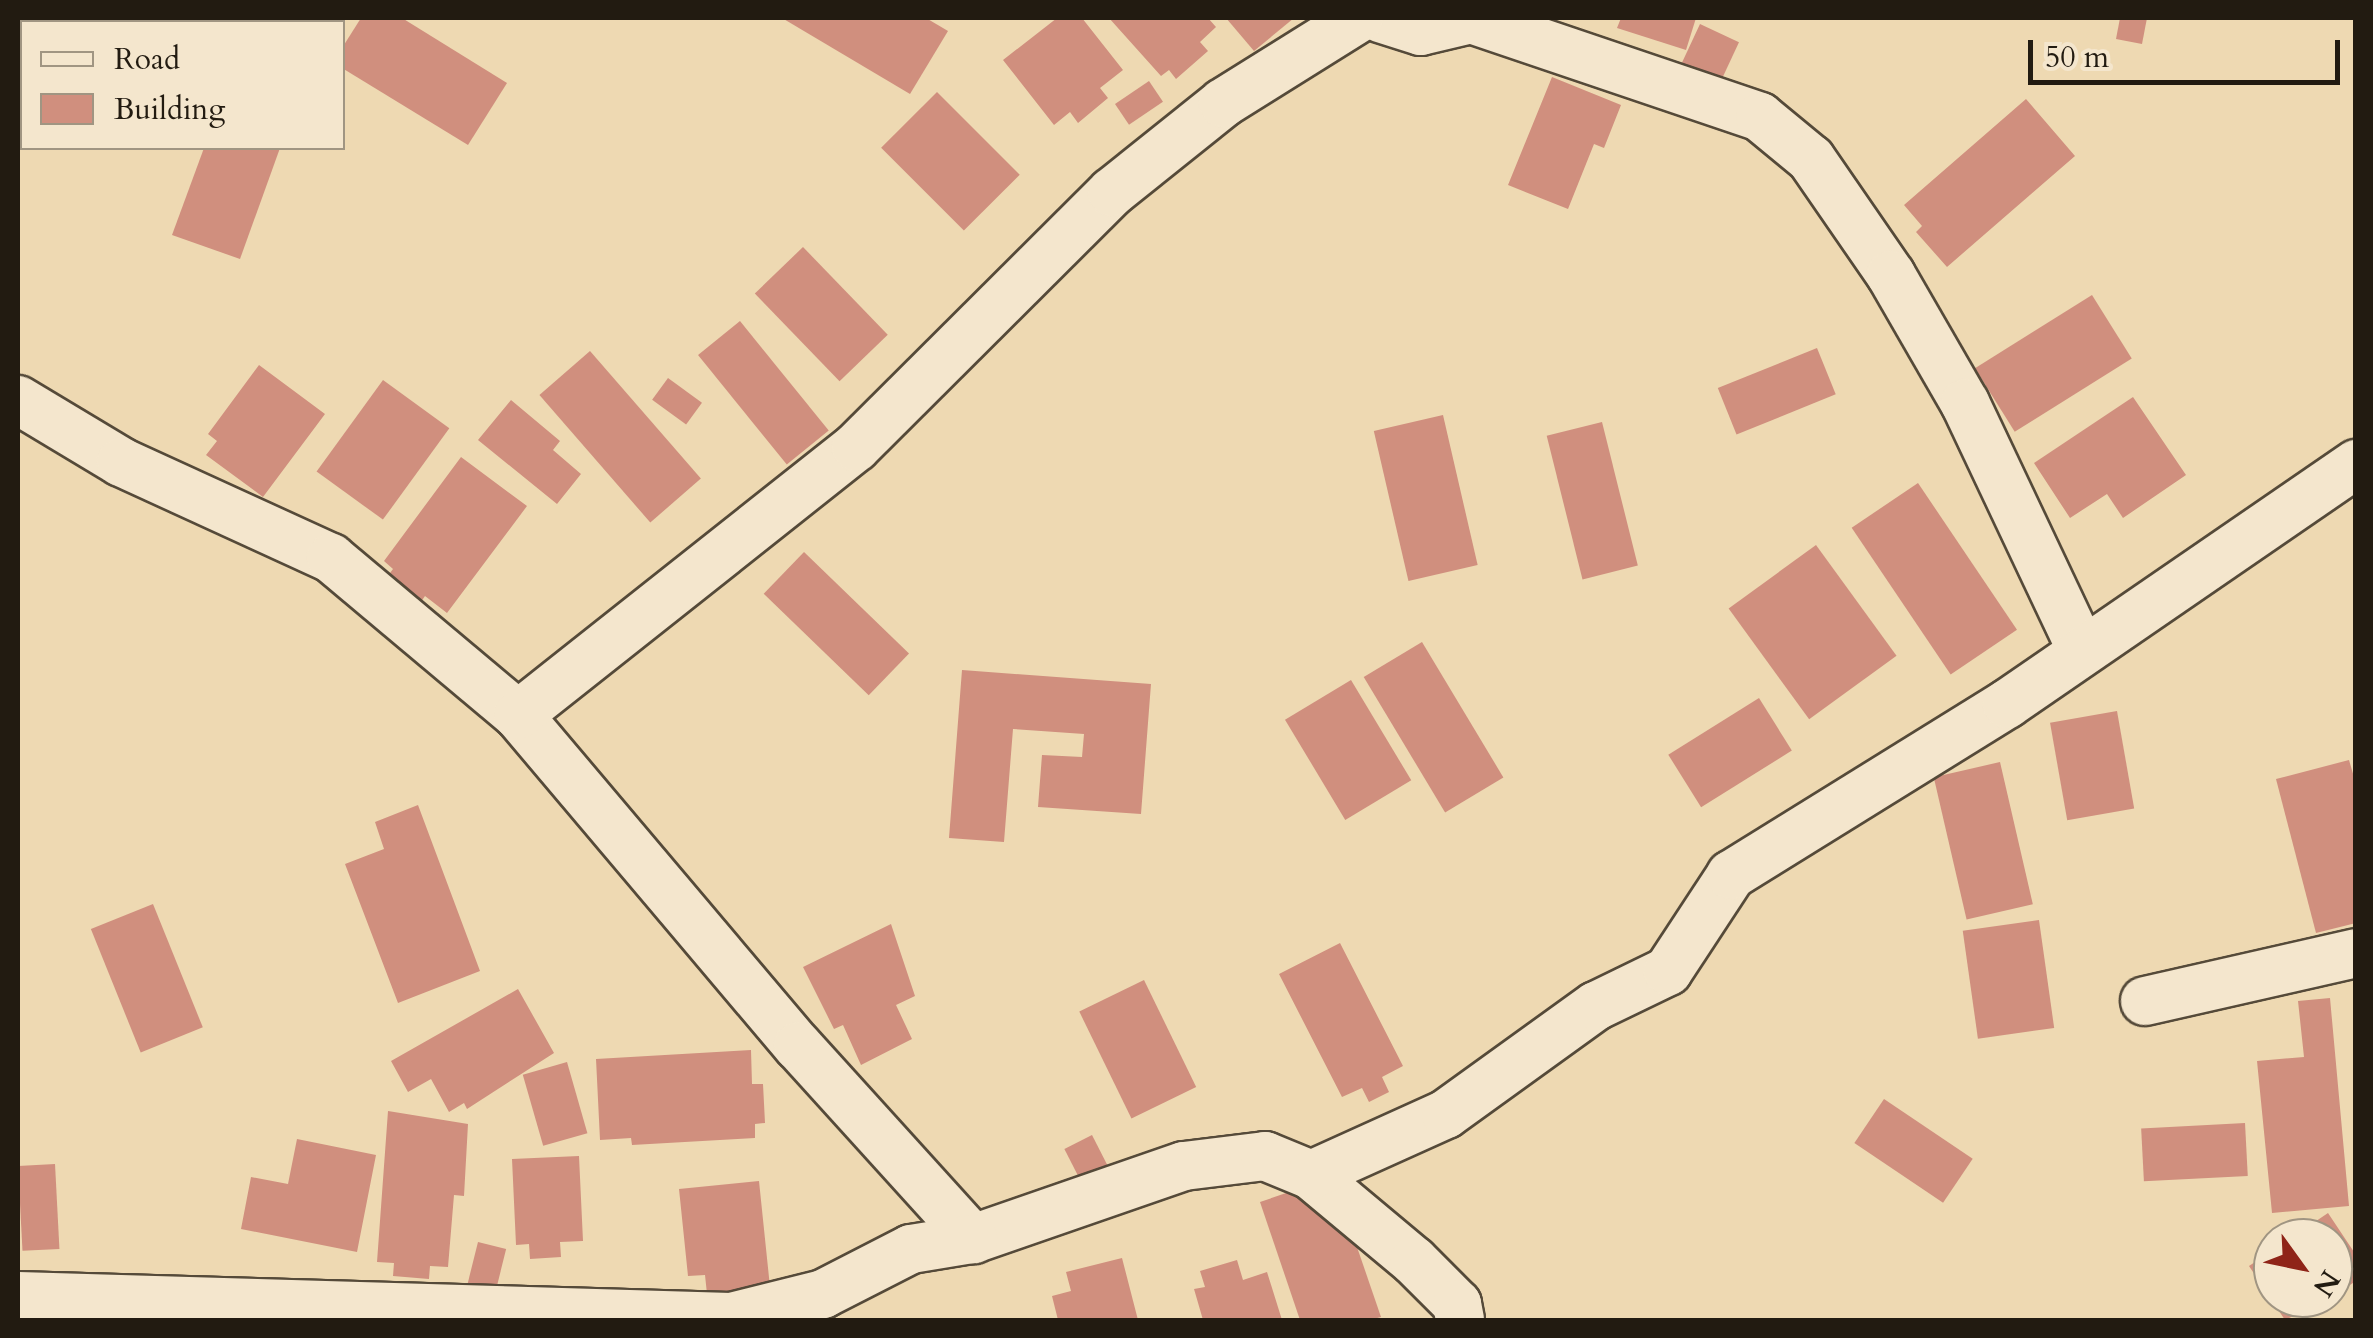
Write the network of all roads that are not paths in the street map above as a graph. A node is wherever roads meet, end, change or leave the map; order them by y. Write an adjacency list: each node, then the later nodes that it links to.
1 (1359, 18): 6 (street)
2 (1380, 18): 5 (street)
3 (18, 400): 6 (street)
4 (2356, 464): 5 (street)
5 (2082, 650): 9 (street)
6 (518, 716): 10 (street)
7 (2356, 954): 8 (street)
8 (2146, 1001)
9 (1311, 1175): 10 (street); 12 (street)
10 (973, 1239): 11 (street)
11 (18, 1296)
12 (1460, 1320)

